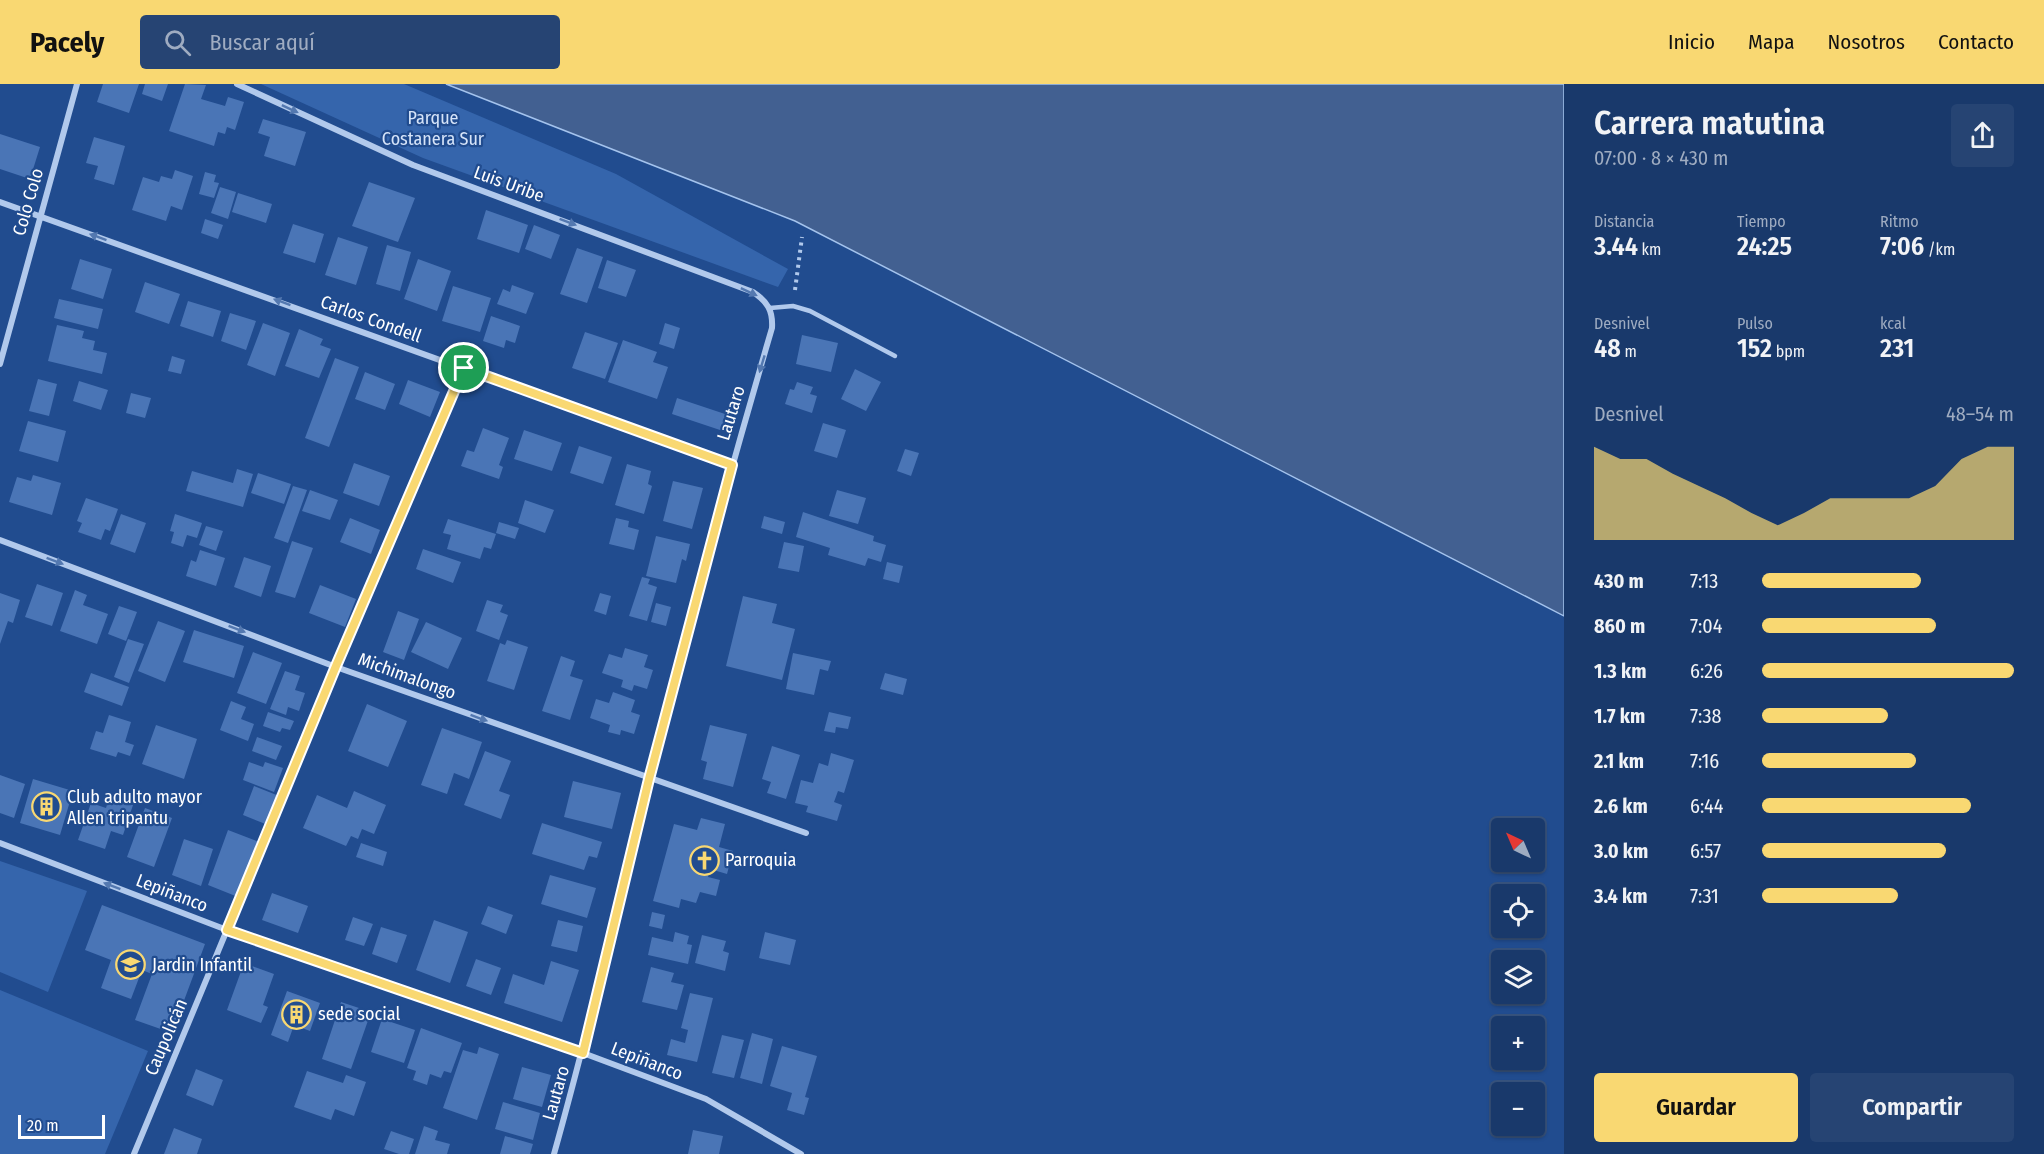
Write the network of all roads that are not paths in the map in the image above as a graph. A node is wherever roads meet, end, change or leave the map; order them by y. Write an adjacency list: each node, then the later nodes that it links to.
1 (77, 84): 4 (street, Colo Colo)
2 (237, 84): 5 (street, Luis Uribe, one-way to 5)
3 (0, 202): 4 (street, Carlos Condell)
4 (39, 215): 7 (street, Colo Colo); 8 (street, Carlos Condell, one-way to 4)
5 (770, 308): 6 (lane); 9 (street, Lautaro, one-way to 9)
6 (895, 356)
7 (0, 364)
8 (464, 368): 9 (street, Carlos Condell); 11 (street, Caupolicán)
9 (732, 465): 12 (street, Lautaro)
10 (0, 540): 11 (street, Michimalongo, one-way to 11)
11 (336, 666): 12 (street, Michimalongo, one-way to 12); 15 (street, Caupolicán)
12 (649, 779): 13 (street, Michimalongo); 16 (street, Lautaro)
13 (806, 833)
14 (0, 843): 15 (street, Lepiñanco, one-way to 14)
15 (227, 930): 16 (street, Lepiñanco); 17 (street, Caupolicán)
16 (583, 1053): 18 (street, Lautaro); 19 (street, Lepiñanco)
17 (134, 1154)
18 (554, 1154)
19 (801, 1154)

